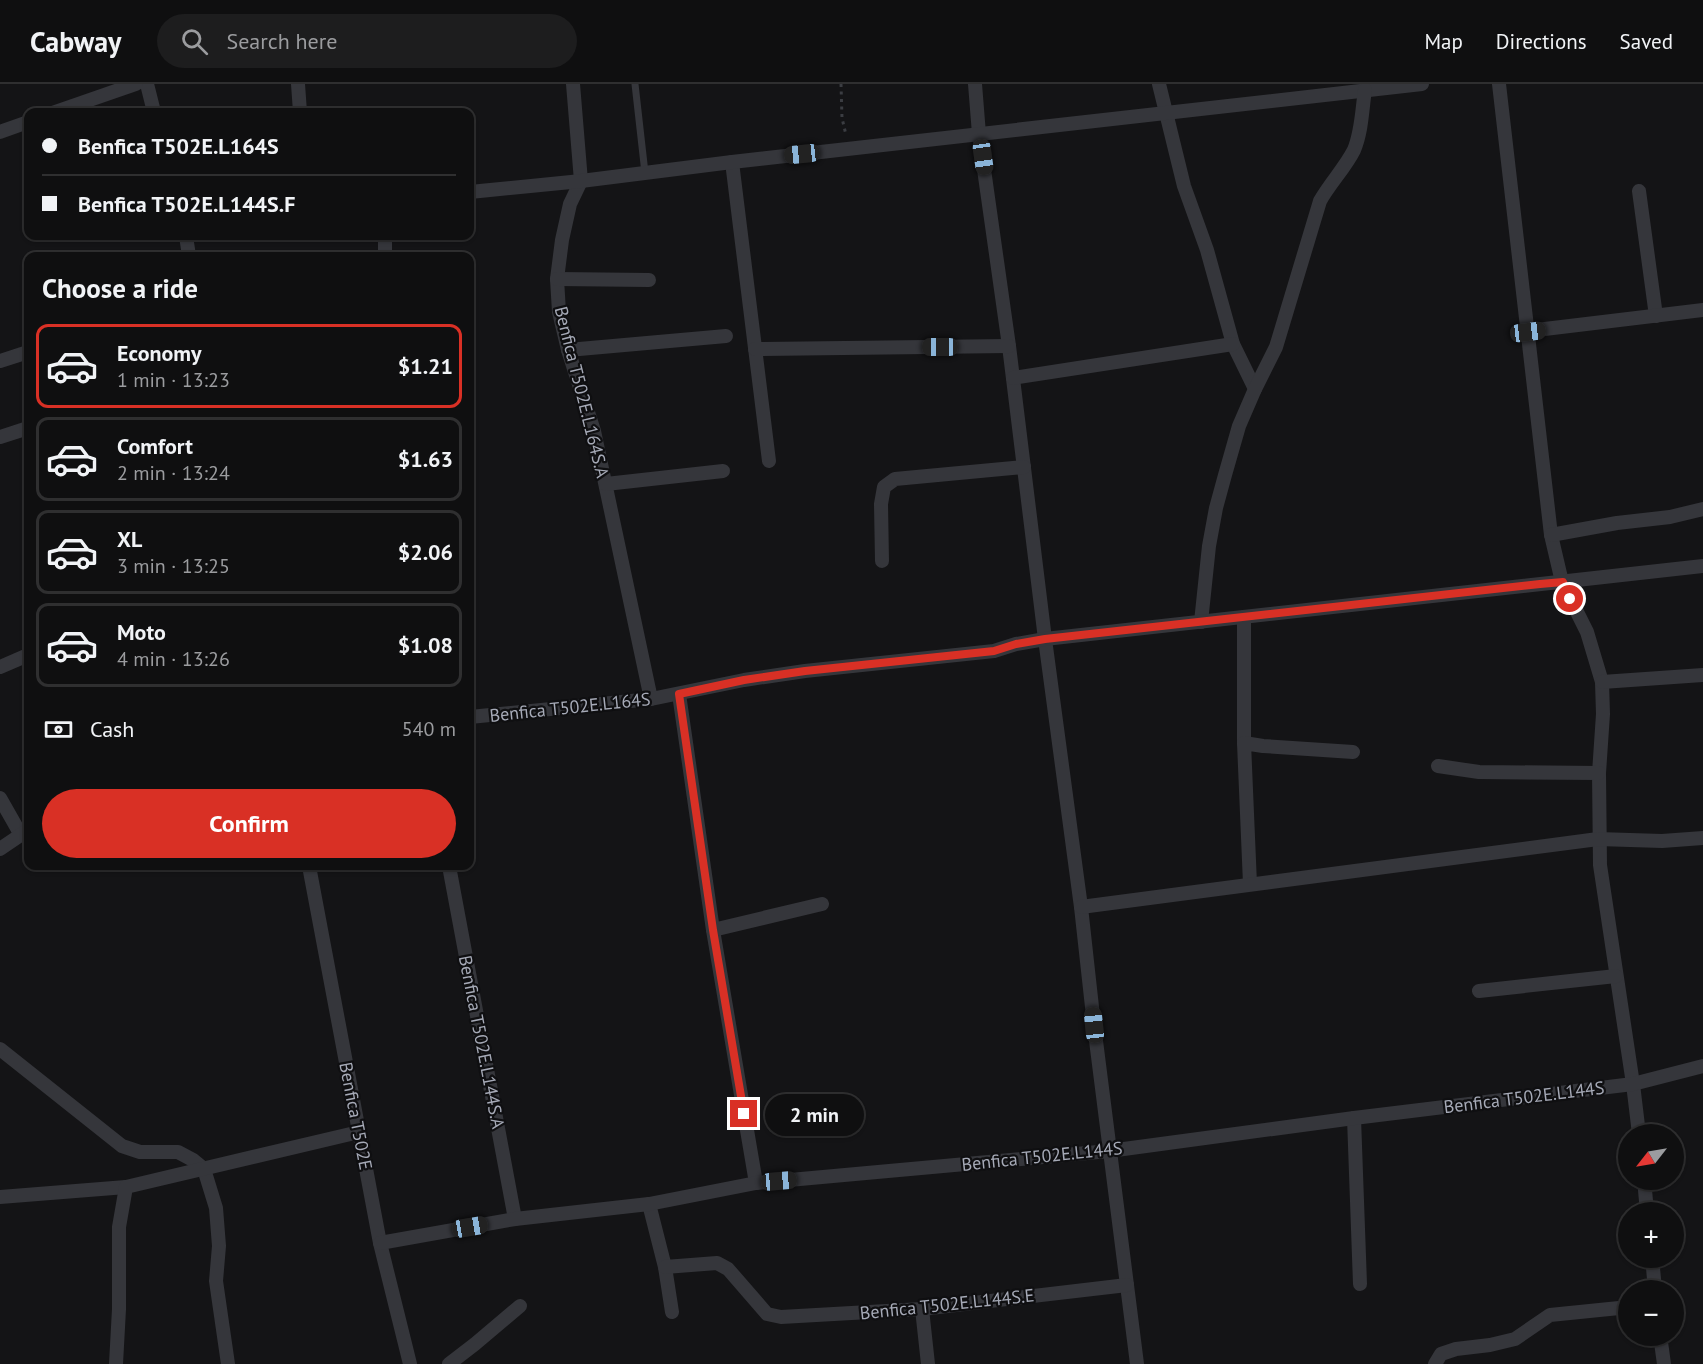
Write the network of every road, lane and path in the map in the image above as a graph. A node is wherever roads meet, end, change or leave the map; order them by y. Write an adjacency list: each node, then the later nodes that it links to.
1 (136, 84): 12 (street)
2 (147, 84): 13 (street)
3 (298, 84): 14 (street)
4 (573, 84): 22 (street, Benfica T502E.L164S.A)
5 (635, 84): 21 (lane)
6 (841, 84): 19 (path)
7 (975, 84): 18 (street)
8 (1159, 84): 15 (street)
9 (1422, 84): 11 (street)
10 (1499, 84): 29 (street)
11 (1365, 90): 15 (street); 38 (street)
12 (67, 108)
13 (153, 108)
14 (300, 108)
15 (1165, 114): 18 (street); 31 (street)
16 (24, 123): 17 (street)
17 (0, 132)
18 (979, 134): 19 (street); 32 (street)
19 (848, 148): 20 (street)
20 (732, 162): 21 (street); 33 (street)
21 (645, 173): 22 (street)
22 (581, 181): 24 (street); 25 (street, Benfica T502E.L164S.A)
23 (1639, 191): 28 (street)
24 (474, 192)
25 (558, 279): 26 (street); 34 (street, Benfica T502E.L164S.A)
26 (649, 280)
27 (1703, 310): 28 (street)
28 (1656, 316): 29 (street)
29 (1528, 332): 46 (street)
30 (726, 336): 34 (street)
31 (1233, 344): 37 (street); 38 (street)
32 (1010, 346): 33 (street); 37 (street)
33 (755, 349): 41 (street)
34 (568, 350): 44 (street, Benfica T502E.L164S.A)
35 (24, 353): 36 (street)
36 (0, 360)
37 (1013, 378): 42 (street)
38 (1255, 389): 51 (street)
39 (24, 429): 40 (street)
40 (0, 436)
41 (769, 461)
42 (1023, 467): 47 (street); 52 (street)
43 (723, 471): 44 (street)
44 (606, 484): 58 (street, Benfica T502E.L164S.A)
45 (1703, 509): 46 (street)
46 (1551, 535): 49 (street)
47 (882, 561)
48 (1703, 566): 49 (street, Benfica T502E.L164S)
49 (1563, 582): 50 (street, Benfica T502E.L164S); 56 (street)
50 (1244, 617): 51 (street, Benfica T502E.L164S); 60 (street)
51 (1201, 622): 52 (street, Benfica T502E.L164S)
52 (1045, 639): 57 (street, Benfica T502E.L164S); 74 (street)
53 (24, 657): 54 (street)
54 (0, 667)
55 (1703, 675): 56 (street)
56 (1602, 682): 63 (street)
57 (679, 694): 58 (street, Benfica T502E.L164S); 75 (street)
58 (651, 699): 59 (street, Benfica T502E.L164S)
59 (474, 717)
60 (1244, 743): 61 (street); 72 (street)
61 (1353, 752)
62 (1438, 766): 63 (street)
63 (1599, 773): 68 (street)
64 (0, 798): 65 (street)
65 (24, 831)
66 (24, 833): 69 (street)
67 (1703, 838): 68 (street)
68 (1598, 839): 72 (street); 76 (street)
69 (0, 849)
70 (310, 870): 83 (street, Benfica T502E)
71 (450, 870): 90 (street, Benfica T502E.L144S.A)
72 (1250, 884): 74 (street)
73 (822, 904): 75 (street)
74 (1081, 907): 84 (street)
75 (713, 930): 86 (street)
76 (1616, 976): 77 (street); 80 (street)
77 (1479, 991)
78 (0, 1049): 85 (street)
79 (1703, 1066): 80 (street, Benfica T502E.L144S)
80 (1634, 1084): 81 (street, Benfica T502E.L144S); 82 (street)
81 (1354, 1118): 84 (street, Benfica T502E.L144S); 93 (street)
82 (1638, 1124)
83 (359, 1132): 85 (street); 91 (street, Benfica T502E)
84 (1109, 1151): 86 (street, Benfica T502E.L144S); 94 (street)
85 (204, 1169): 87 (street); 101 (street)
86 (756, 1183): 89 (street, Benfica T502E.L144S)
87 (126, 1187): 88 (street); 100 (street)
88 (0, 1197)
89 (648, 1204): 90 (street, Benfica T502E.L144S); 92 (street)
90 (515, 1219): 91 (street, Benfica T502E.L144S)
91 (380, 1243): 102 (street, Benfica T502E)
92 (665, 1267): 97 (street, Benfica T502E.L144S.E); 98 (street)
93 (1360, 1284)
94 (1127, 1285): 97 (street, Benfica T502E.L144S.E); 105 (street)
95 (520, 1306): 103 (street)
96 (1618, 1307): 106 (street)
97 (922, 1310): 104 (street)
98 (672, 1312)
99 (1662, 1346): 107 (street)
100 (116, 1364)
101 (228, 1364)
102 (410, 1364)
103 (449, 1364)
104 (928, 1364)
105 (1137, 1364)
106 (1435, 1364)
107 (1664, 1364)

